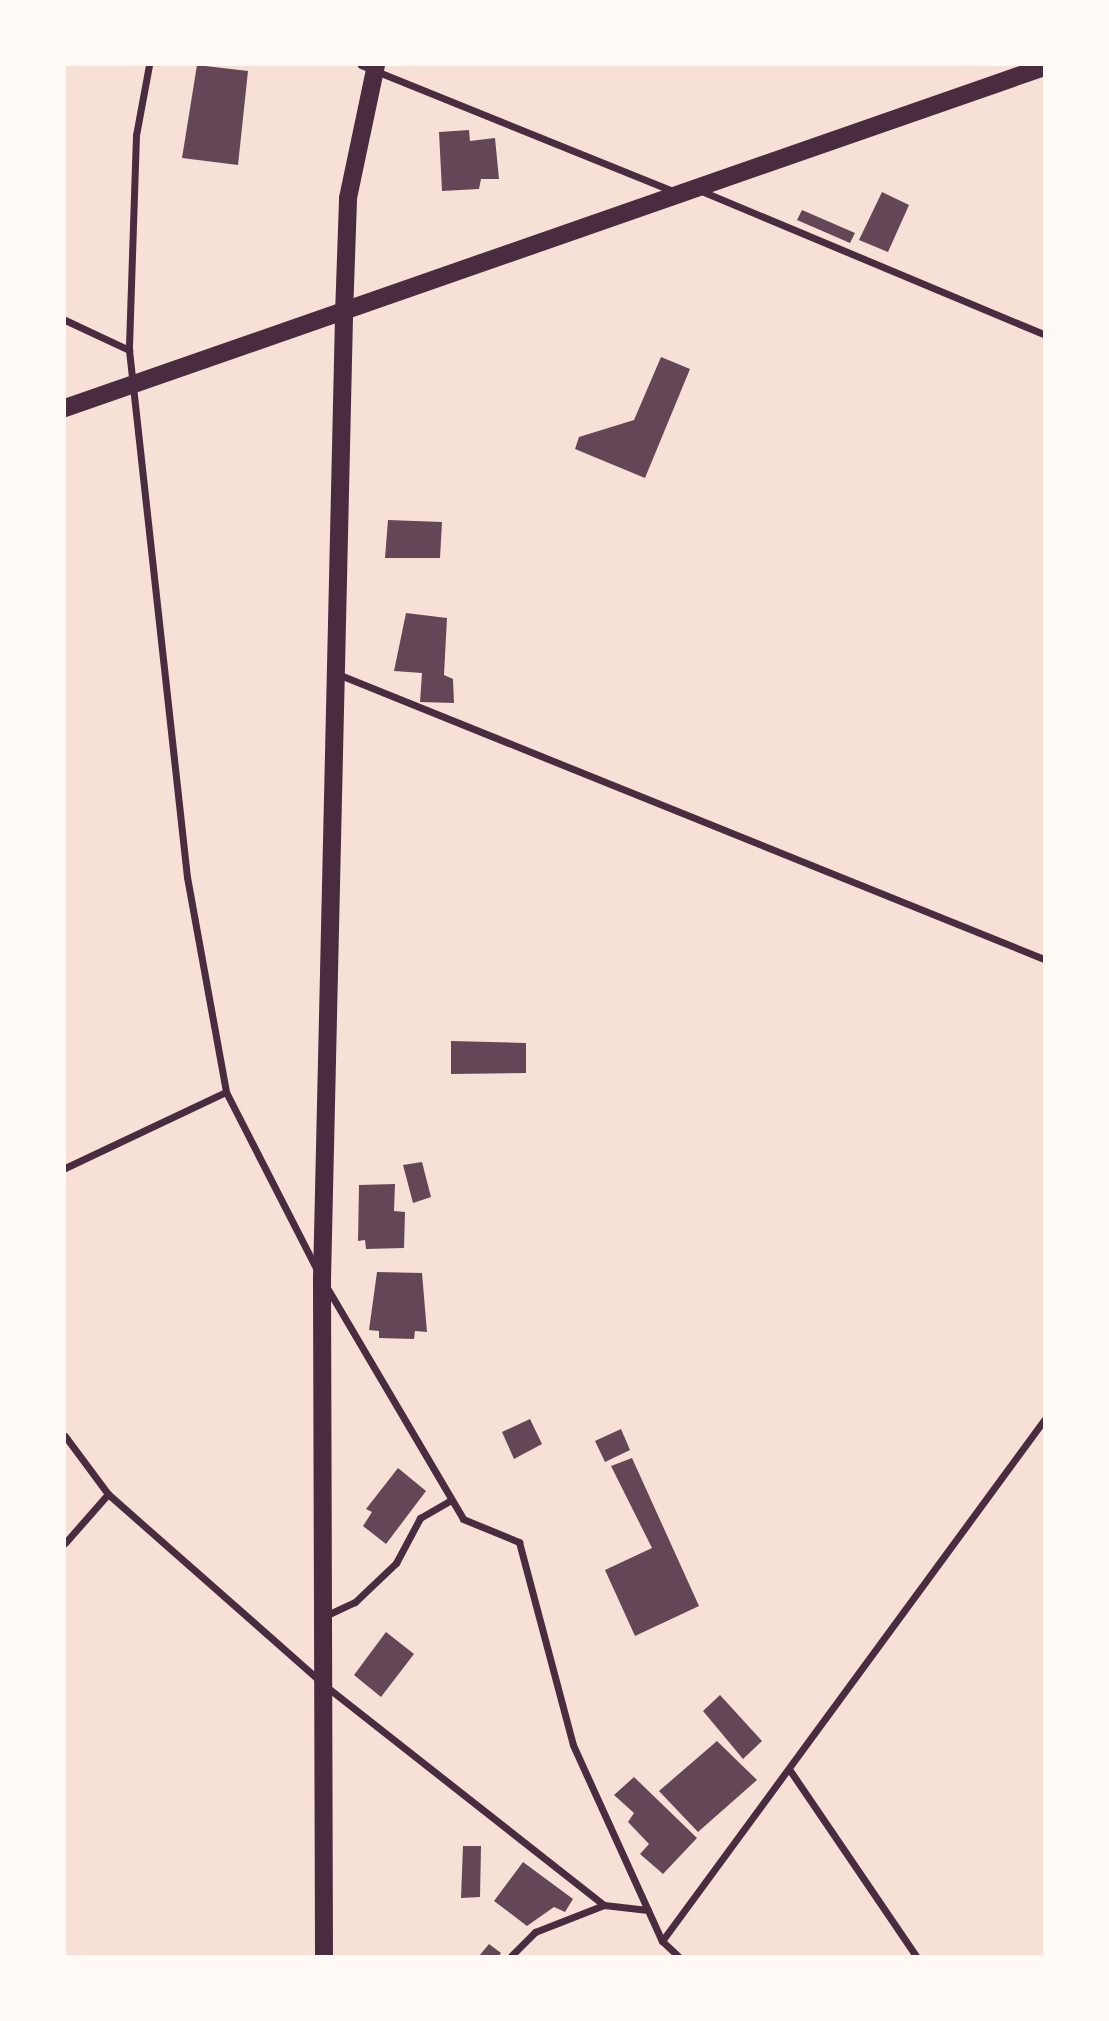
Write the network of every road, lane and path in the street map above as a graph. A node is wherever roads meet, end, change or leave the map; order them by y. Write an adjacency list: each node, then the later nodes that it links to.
1 (149, 65): 8 (street)
2 (371, 67): 4 (street); 5 (main road)
3 (1044, 67): 4 (main road)
4 (686, 191): 5 (main road); 7 (street)
5 (344, 314): 9 (main road); 11 (main road)
6 (65, 320): 8 (street)
7 (1044, 334)
8 (129, 350): 9 (street)
9 (136, 384): 10 (main road); 13 (street)
10 (65, 408)
11 (340, 676): 12 (street); 15 (main road)
12 (1044, 959)
13 (226, 1093): 14 (street); 15 (street)
14 (65, 1168)
15 (322, 1279): 19 (street); 21 (main road)
16 (1044, 1420): 23 (street)
17 (65, 1436): 18 (street)
18 (108, 1494): 20 (street); 22 (street)
19 (451, 1500): 21 (street); 25 (street)
20 (65, 1543)
21 (327, 1615): 22 (main road)
22 (328, 1688): 24 (street); 27 (main road)
23 (789, 1769): 26 (street); 30 (street)
24 (604, 1905): 25 (street); 28 (street)
25 (648, 1910): 26 (street)
26 (662, 1941): 29 (street)
27 (324, 1956)
28 (511, 1956)
29 (678, 1956)
30 (916, 1956)

